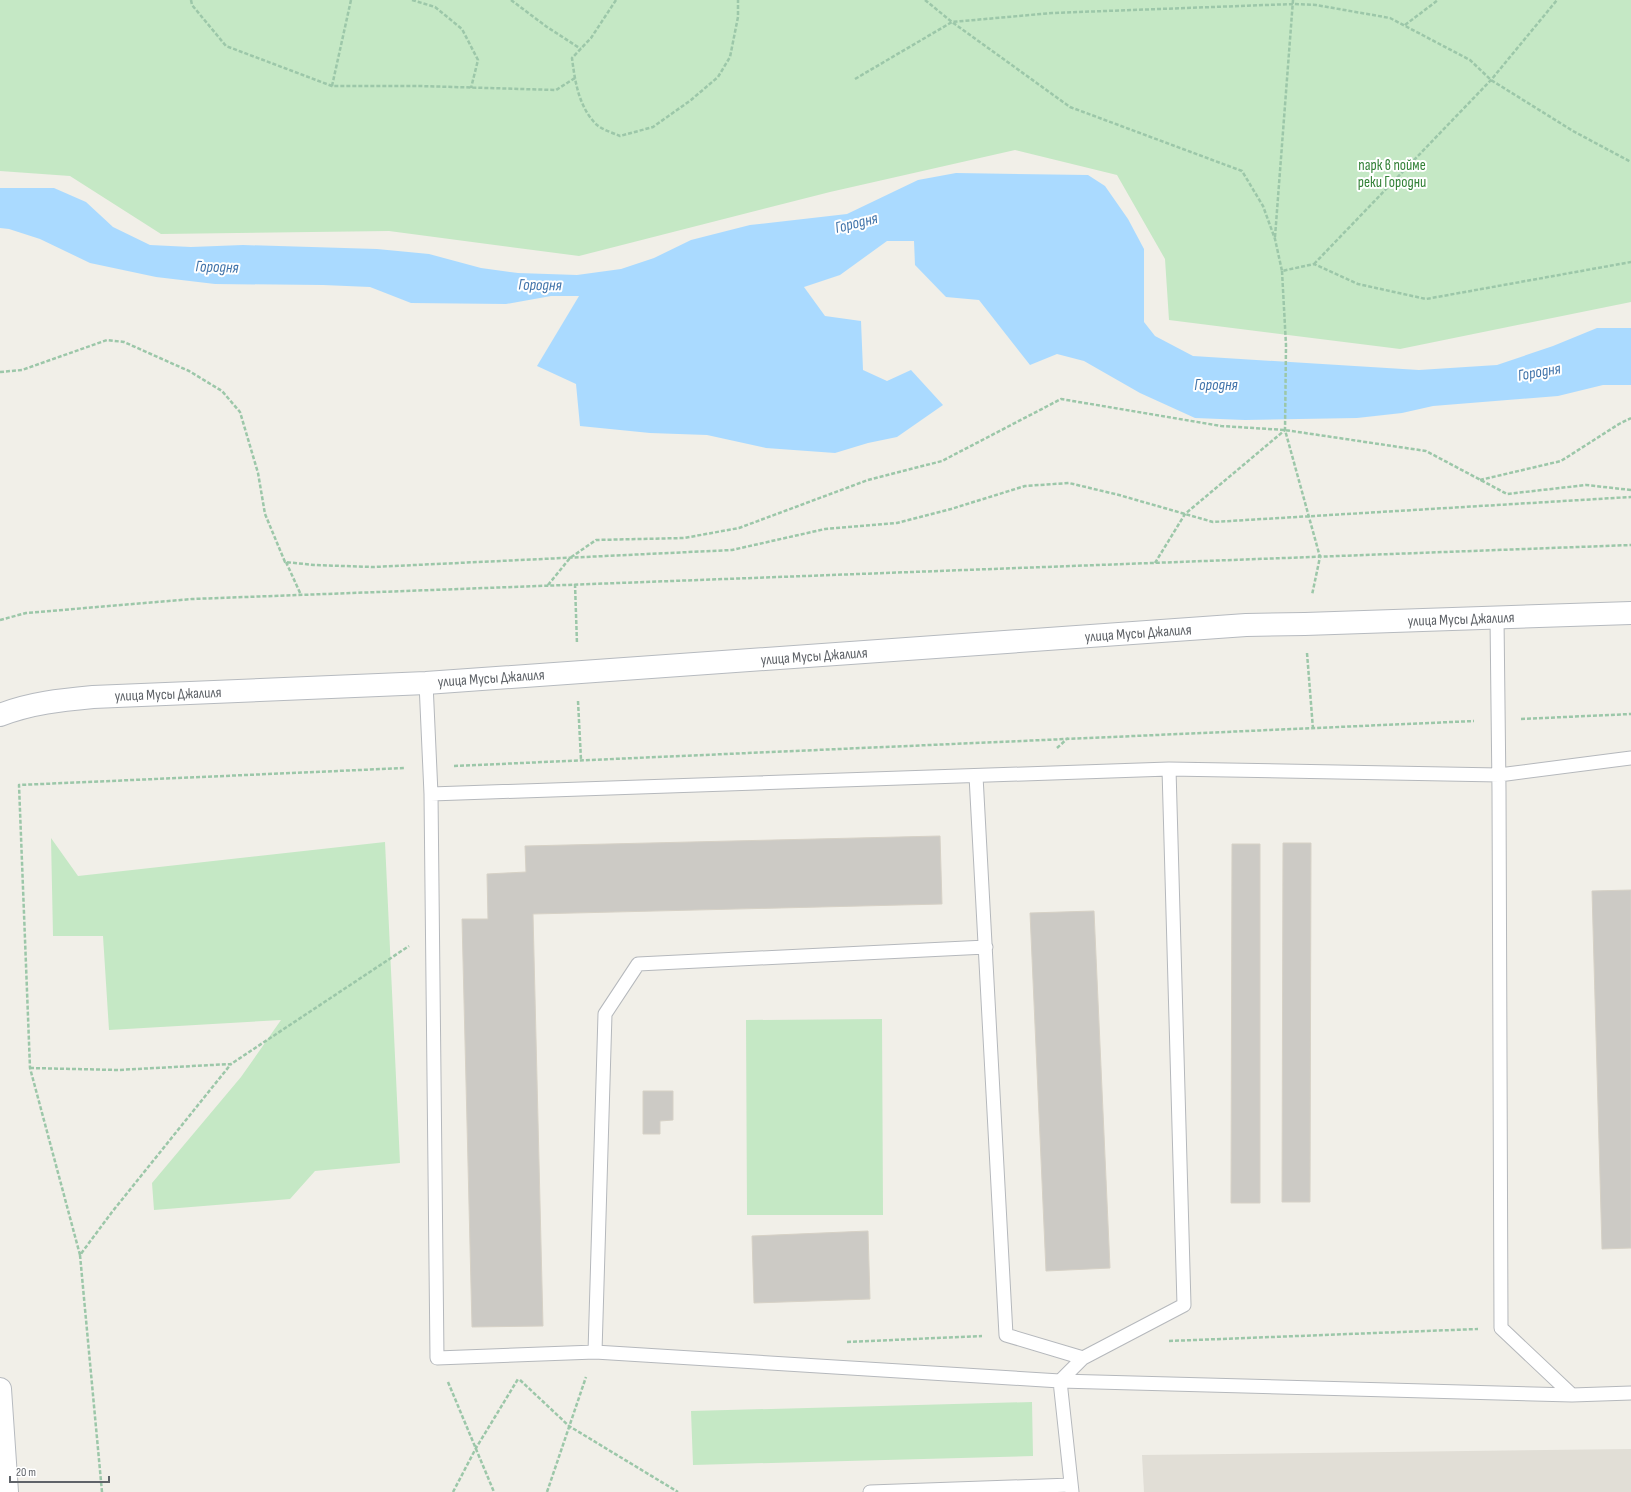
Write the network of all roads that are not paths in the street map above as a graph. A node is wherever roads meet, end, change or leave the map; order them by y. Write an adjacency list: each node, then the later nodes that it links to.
1 (1631, 613): 2 (main road, улица Мусы Джалиля)
2 (1497, 618): 3 (main road, улица Мусы Джалиля); 7 (lane)
3 (426, 683): 4 (main road, улица Мусы Джалиля); 9 (lane)
4 (0, 715)
5 (1631, 758): 7 (lane)
6 (1169, 769): 7 (lane); 8 (lane); 12 (lane)
7 (1499, 775): 16 (lane)
8 (976, 776): 9 (lane); 10 (lane)
9 (431, 794): 11 (lane)
10 (986, 948): 11 (lane); 12 (lane)
11 (595, 1352): 13 (lane)
12 (1083, 1358): 13 (lane)
13 (1060, 1381): 16 (lane); 17 (lane)
14 (0, 1389): 18 (main road)
15 (1631, 1393): 16 (lane)
16 (1572, 1395)
17 (1071, 1489): 19 (lane)
18 (7, 1492)
19 (870, 1492)

